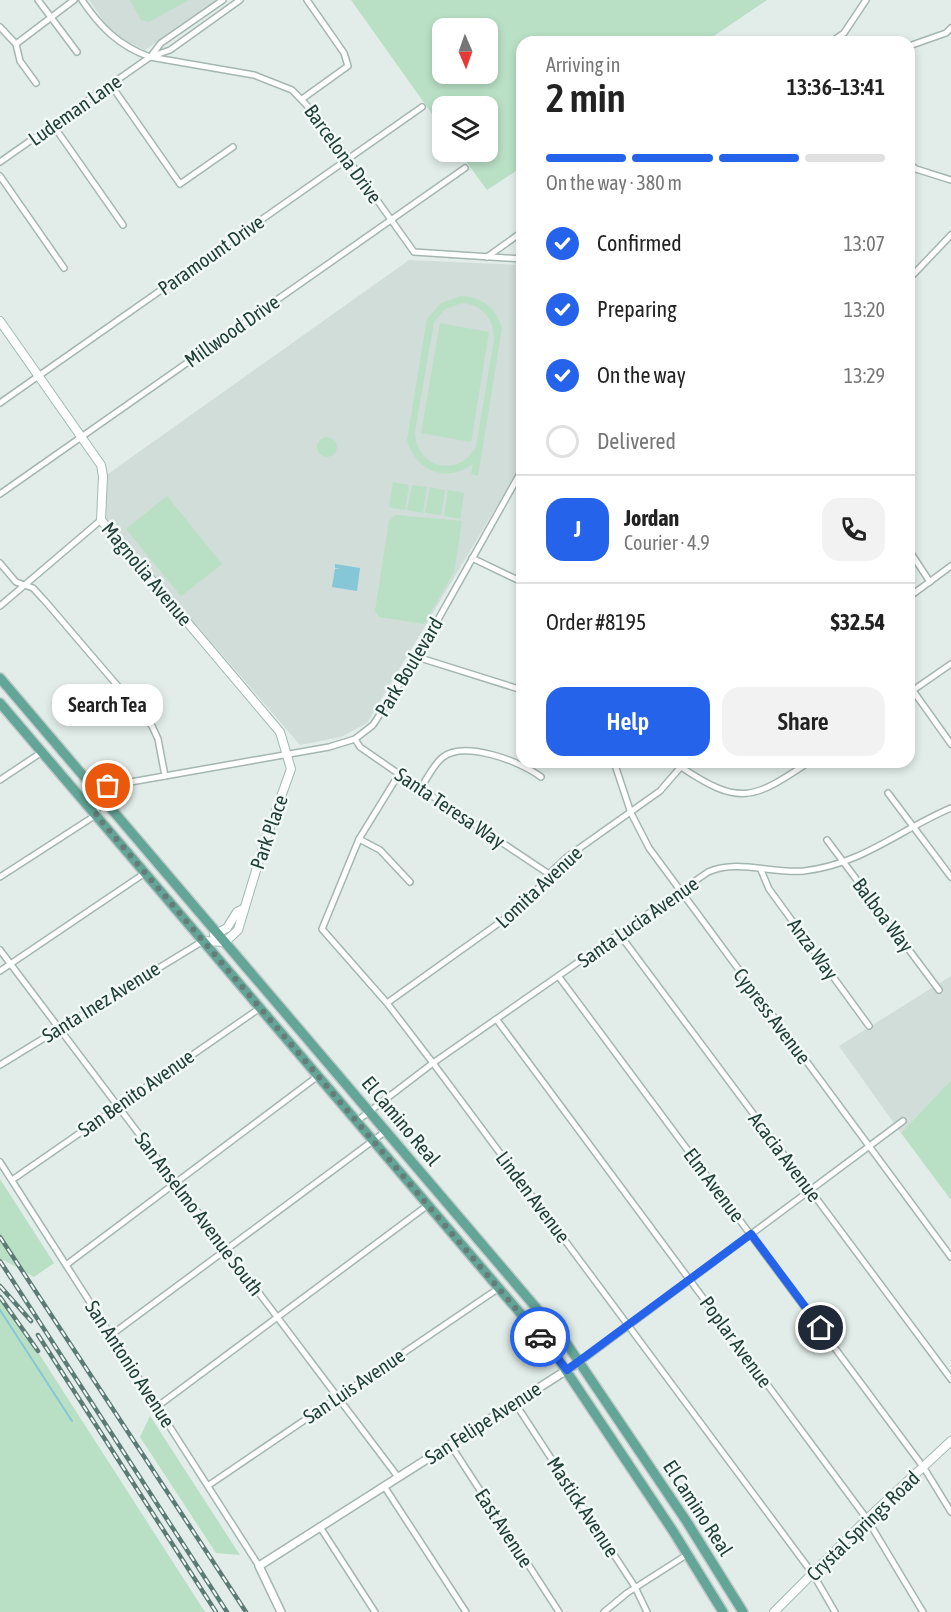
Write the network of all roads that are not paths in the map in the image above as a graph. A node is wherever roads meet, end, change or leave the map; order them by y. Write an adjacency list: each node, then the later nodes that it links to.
1 (38, 0): 8 (street)
2 (74, 0): 8 (street)
3 (82, 0): 15 (street, Barcelona Drive)
4 (223, 0): 15 (street, Ludeman Lane)
5 (240, 0): 15 (street, Ludeman Lane)
6 (307, 0): 18 (street)
7 (866, 0): 11 (street)
8 (51, 17): 12 (street); 14 (street)
9 (0, 27): 12 (street)
10 (951, 28): 13 (street)
11 (840, 36)
12 (16, 44): 16 (street)
13 (915, 44)
14 (77, 52)
15 (150, 57): 17 (street, Ludeman Lane); 18 (street, Barcelona Drive)
16 (36, 83)
17 (111, 85): 20 (street, Ludeman Lane); 21 (street)
18 (302, 99): 22 (street, Barcelona Drive)
19 (422, 107): 22 (street, Paramount Drive)
20 (53, 125): 23 (street, Ludeman Lane); 29 (street)
21 (233, 147)
22 (347, 159): 28 (street, Barcelona Drive); 37 (street, Paramount Drive)
23 (0, 162)
24 (465, 168): 28 (street, Millwood Drive)
25 (915, 168): 27 (street)
26 (0, 176): 34 (street)
27 (951, 180)
28 (390, 220): 32 (street, Barcelona Drive); 39 (street, Millwood Drive)
29 (123, 225)
30 (951, 235): 35 (street)
31 (516, 236): 32 (street)
32 (487, 257): 33 (street, Barcelona Drive)
33 (516, 259)
34 (64, 268)
35 (915, 273)
36 (0, 321): 37 (main road, Magnolia Avenue)
37 (39, 375): 38 (street, Paramount Drive); 39 (main road, Magnolia Avenue)
38 (0, 403)
39 (82, 438): 41 (street, Millwood Drive); 42 (main road, Magnolia Avenue)
40 (516, 481): 43 (street, Park Boulevard)
41 (0, 494)
42 (100, 520): 49 (street); 62 (main road, Magnolia Avenue)
43 (472, 558): 47 (street); 52 (street, Park Boulevard)
44 (915, 559): 48 (street)
45 (0, 563): 49 (street)
46 (951, 566): 48 (street)
47 (516, 579)
48 (930, 582): 50 (street)
49 (24, 585): 51 (street); 70 (street)
50 (915, 593)
51 (0, 606)
52 (417, 657): 56 (street); 59 (street, Park Boulevard)
53 (951, 664): 55 (street)
54 (0, 678): 75 (main road, El Camino Real)
55 (915, 687)
56 (516, 688)
57 (915, 696): 60 (street)
58 (0, 703): 61 (main road, El Camino Real)
59 (355, 739): 62 (street, Park Boulevard); 69 (street, Santa Teresa Way)
60 (951, 744)
61 (42, 752): 72 (street); 76 (main road, El Camino Real)
62 (288, 754): 70 (street, Park Boulevard); 91 (main road, Park Place)
63 (516, 764): 73 (street)
64 (531, 768): 71 (street)
65 (616, 768): 78 (street, Cypress Avenue)
66 (680, 768): 78 (street, Lomita Avenue)
67 (687, 768): 68 (street)
68 (800, 768)
69 (399, 774): 73 (street, Santa Teresa Way); 81 (street, Linden Avenue)
70 (165, 776): 75 (street, Park Boulevard)
71 (541, 777)
72 (0, 780)
73 (421, 788): 86 (street, Santa Teresa Way)
74 (888, 793): 80 (street)
75 (99, 794): 76 (street, Park Boulevard); 79 (street); 92 (main road, El Camino Real)
76 (87, 804): 79 (main road, El Camino Real)
77 (951, 808): 80 (street, Santa Lucia Avenue)
78 (631, 813): 86 (street, Lomita Avenue); 90 (street, Cypress Avenue)
79 (96, 815): 85 (main road, El Camino Real); 87 (street)
80 (914, 828): 83 (street, Santa Lucia Avenue); 88 (street)
81 (359, 839): 89 (street); 101 (street, Linden Avenue)
82 (827, 840): 83 (street, Balboa Way)
83 (844, 862): 84 (street, Santa Lucia Avenue); 100 (street, Balboa Way)
84 (761, 870): 90 (street, Santa Lucia Avenue); 104 (street, Anza Way)
85 (145, 873): 94 (main road, El Camino Real); 97 (street)
86 (549, 873): 101 (street, Lomita Avenue)
87 (0, 877)
88 (951, 877)
89 (410, 882)
90 (680, 893): 93 (street, Santa Lucia Avenue); 115 (street, Cypress Avenue)
91 (243, 909): 92 (main road, Park Place); 95 (main road, Park Place)
92 (218, 933): 94 (main road, Park Place); 95 (main road, El Camino Real)
93 (620, 935): 99 (street, Santa Lucia Avenue); 119 (street, Acacia Avenue)
94 (203, 941): 95 (main road); 102 (main road, El Camino Real); 105 (street, Santa Inez Avenue)
95 (225, 942): 110 (main road, El Camino Real)
96 (0, 950): 97 (street, San Anselmo Avenue South)
97 (11, 964): 98 (street); 105 (street, San Anselmo Avenue South)
98 (0, 971)
99 (559, 977): 103 (street, Santa Lucia Avenue); 121 (street, Elm Avenue)
100 (939, 990)
101 (387, 1003): 106 (street, Linden Avenue)
102 (260, 1008): 108 (main road, El Camino Real); 109 (street, San Benito Avenue)
103 (497, 1020): 106 (street, Santa Lucia Avenue); 125 (street, Poplar Avenue)
104 (869, 1026)
105 (60, 1028): 107 (street, Santa Inez Avenue); 109 (street, San Anselmo Avenue South)
106 (433, 1063): 110 (street, Santa Lucia Avenue); 128 (street, Linden Avenue)
107 (0, 1065)
108 (318, 1076): 111 (main road, El Camino Real); 118 (street)
109 (117, 1106): 117 (street, San Benito Avenue); 118 (street, San Anselmo Avenue South)
110 (369, 1110): 111 (street, Santa Lucia Avenue); 113 (main road, El Camino Real)
111 (357, 1121): 114 (main road, El Camino Real)
112 (903, 1121): 115 (street, San Felipe Avenue)
113 (386, 1131): 114 (street); 130 (main road, El Camino Real)
114 (373, 1141): 120 (main road, El Camino Real); 122 (street)
115 (869, 1146): 119 (street, San Felipe Avenue); 123 (street, Cypress Avenue)
116 (0, 1162): 117 (street, San Antonio Avenue)
117 (12, 1180): 124 (street, San Antonio Avenue)
118 (175, 1183): 122 (street, San Anselmo Avenue South); 124 (street)
119 (810, 1190): 121 (street, San Felipe Avenue); 132 (street, Acacia Avenue)
120 (429, 1206): 126 (main road, El Camino Real); 127 (street)
121 (751, 1234): 125 (street, San Felipe Avenue); 138 (street, Elm Avenue)
122 (226, 1249): 127 (street, San Anselmo Avenue South); 129 (street)
123 (951, 1257)
124 (66, 1265): 129 (street, San Antonio Avenue)
125 (690, 1280): 128 (street, San Felipe Avenue); 143 (street, Poplar Avenue)
126 (499, 1288): 131 (main road, El Camino Real); 133 (street, San Luis Avenue)
127 (277, 1318): 133 (street, San Anselmo Avenue South); 135 (street)
128 (629, 1325): 130 (street, San Felipe Avenue); 147 (street, Linden Avenue)
129 (111, 1335): 135 (street, San Antonio Avenue)
130 (581, 1361): 131 (street, San Felipe Avenue); 156 (main road, El Camino Real)
131 (567, 1370): 134 (street, San Felipe Avenue); 145 (main road, El Camino Real)
132 (951, 1379)
133 (337, 1398): 139 (street, San Anselmo Avenue South); 140 (street, San Luis Avenue)
134 (515, 1403): 137 (street, San Felipe Avenue); 148 (street, Mastick Avenue)
135 (158, 1406): 140 (street, San Antonio Avenue)
136 (951, 1441): 138 (main road, Crystal Springs Road)
137 (450, 1444): 139 (street, San Felipe Avenue); 152 (street, East Avenue)
138 (924, 1468): 142 (street, Elm Avenue); 143 (main road, Crystal Springs Road)
139 (398, 1477): 141 (street, San Felipe Avenue)
140 (209, 1485): 146 (street, San Antonio Avenue)
141 (384, 1486): 144 (street, San Felipe Avenue); 151 (street)
142 (951, 1512)
143 (867, 1519): 147 (main road, Crystal Springs Road); 159 (street, Poplar Avenue)
144 (320, 1527): 146 (street, San Felipe Avenue); 150 (street)
145 (688, 1554): 148 (street); 155 (main road, El Camino Real)
146 (259, 1566): 149 (street)
147 (813, 1574): 157 (main road, Crystal Springs Road); 158 (street, Linden Avenue)
148 (635, 1587): 153 (street); 154 (street, Mastick Avenue)
149 (281, 1612)
150 (375, 1612)
151 (466, 1612)
152 (559, 1612)
153 (604, 1612)
154 (647, 1612)
155 (723, 1612)
156 (742, 1612)
157 (774, 1612)
158 (835, 1612)
159 (923, 1612)

